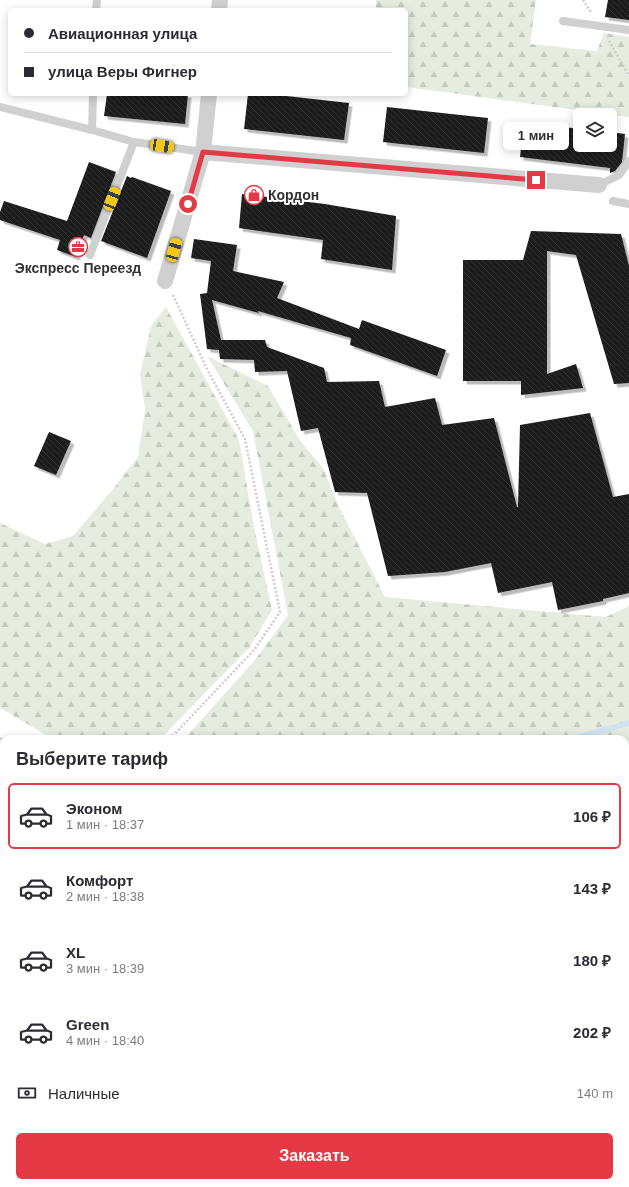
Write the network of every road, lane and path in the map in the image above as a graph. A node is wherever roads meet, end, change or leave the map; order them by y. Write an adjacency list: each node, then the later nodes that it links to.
1 (564, 21): 2 (lane)
2 (629, 30)
3 (93, 96): 6 (lane)
4 (209, 96): 8 (street)
5 (0, 107): 6 (lane)
6 (92, 130): 7 (lane)
7 (134, 142): 8 (lane); 13 (lane)
8 (203, 152): 10 (street); 14 (street)
9 (629, 161): 10 (lane)
10 (599, 185)
11 (613, 201): 12 (lane)
12 (629, 204)
13 (90, 255)
14 (165, 281)
15 (179, 306): 16 (path)
16 (174, 735)

